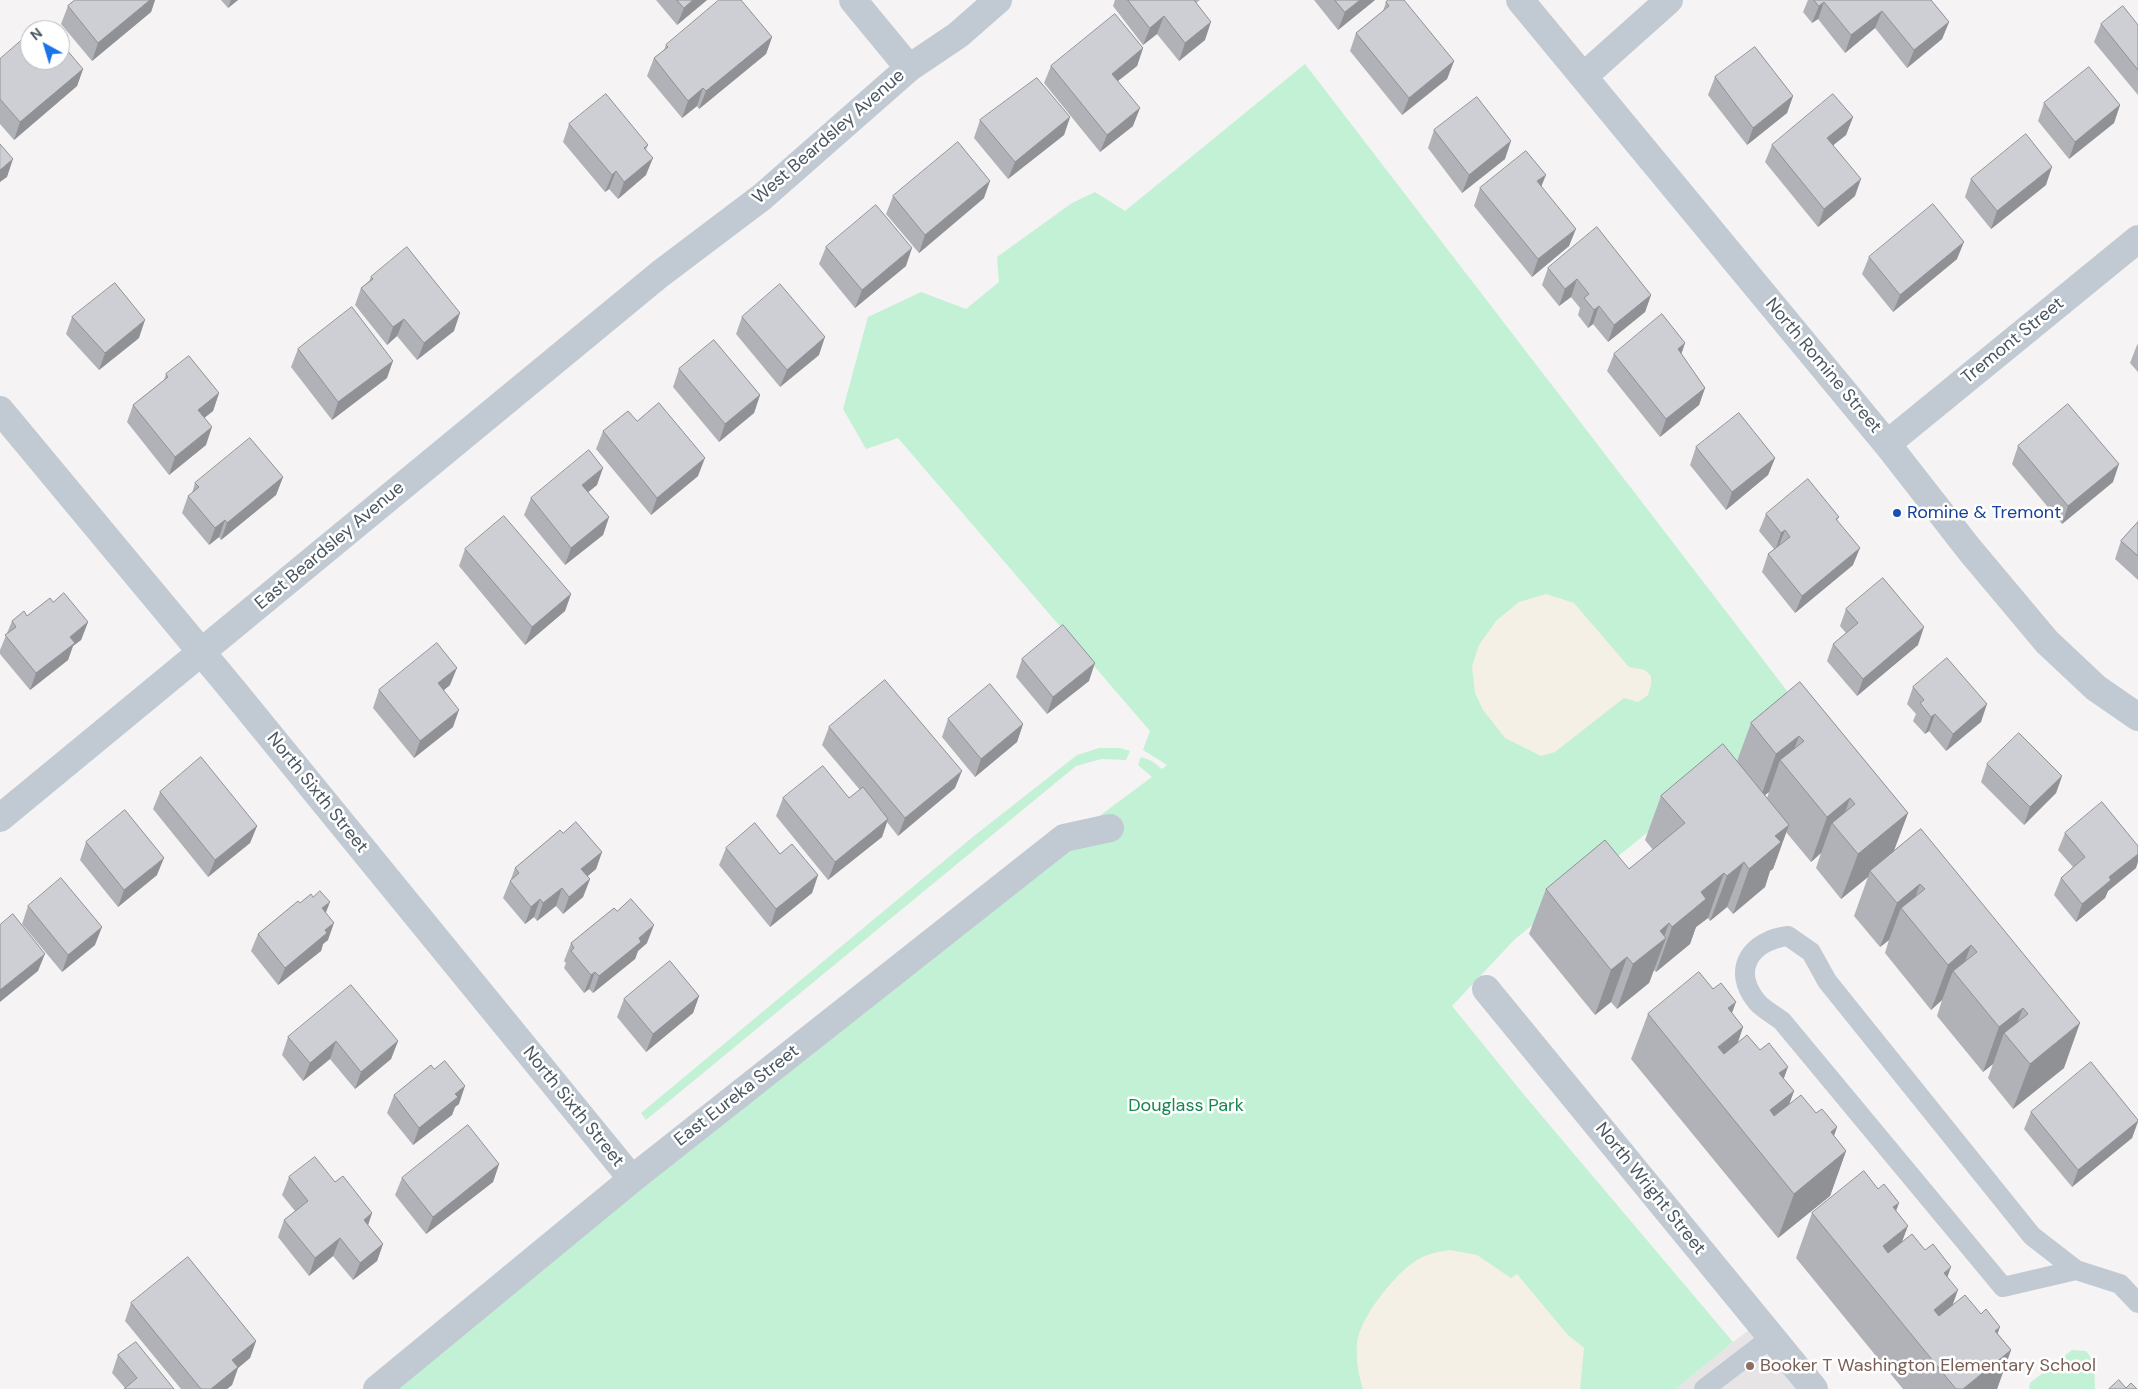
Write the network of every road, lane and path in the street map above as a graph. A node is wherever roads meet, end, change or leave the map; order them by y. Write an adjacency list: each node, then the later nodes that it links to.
1 (853, 0): 5 (street)
2 (998, 0): 5 (street, West Beardsley Avenue)
3 (1520, 0): 6 (street, North Romine Street)
4 (1669, 0): 6 (street)
5 (909, 68): 8 (street, West Beardsley Avenue)
6 (1584, 76): 10 (street, North Romine Street)
7 (2138, 239): 10 (street, Tremont Street)
8 (660, 274): 11 (street, East Beardsley Avenue)
9 (0, 410): 11 (street, North Sixth Street)
10 (1887, 444): 12 (street, North Romine Street)
11 (201, 652): 13 (street, East Beardsley Avenue); 16 (street, North Sixth Street)
12 (2138, 717)
13 (0, 818)
14 (1110, 828): 16 (street, East Eureka Street)
15 (1486, 989): 19 (street, North Wright Street)
16 (632, 1179): 20 (street, East Eureka Street)
17 (2076, 1270): 17 (lane); 18 (lane)
18 (2138, 1303)
19 (1772, 1337): 21 (lane); 22 (street, North Wright Street)
20 (377, 1389)
21 (1704, 1389)
22 (1814, 1389)

